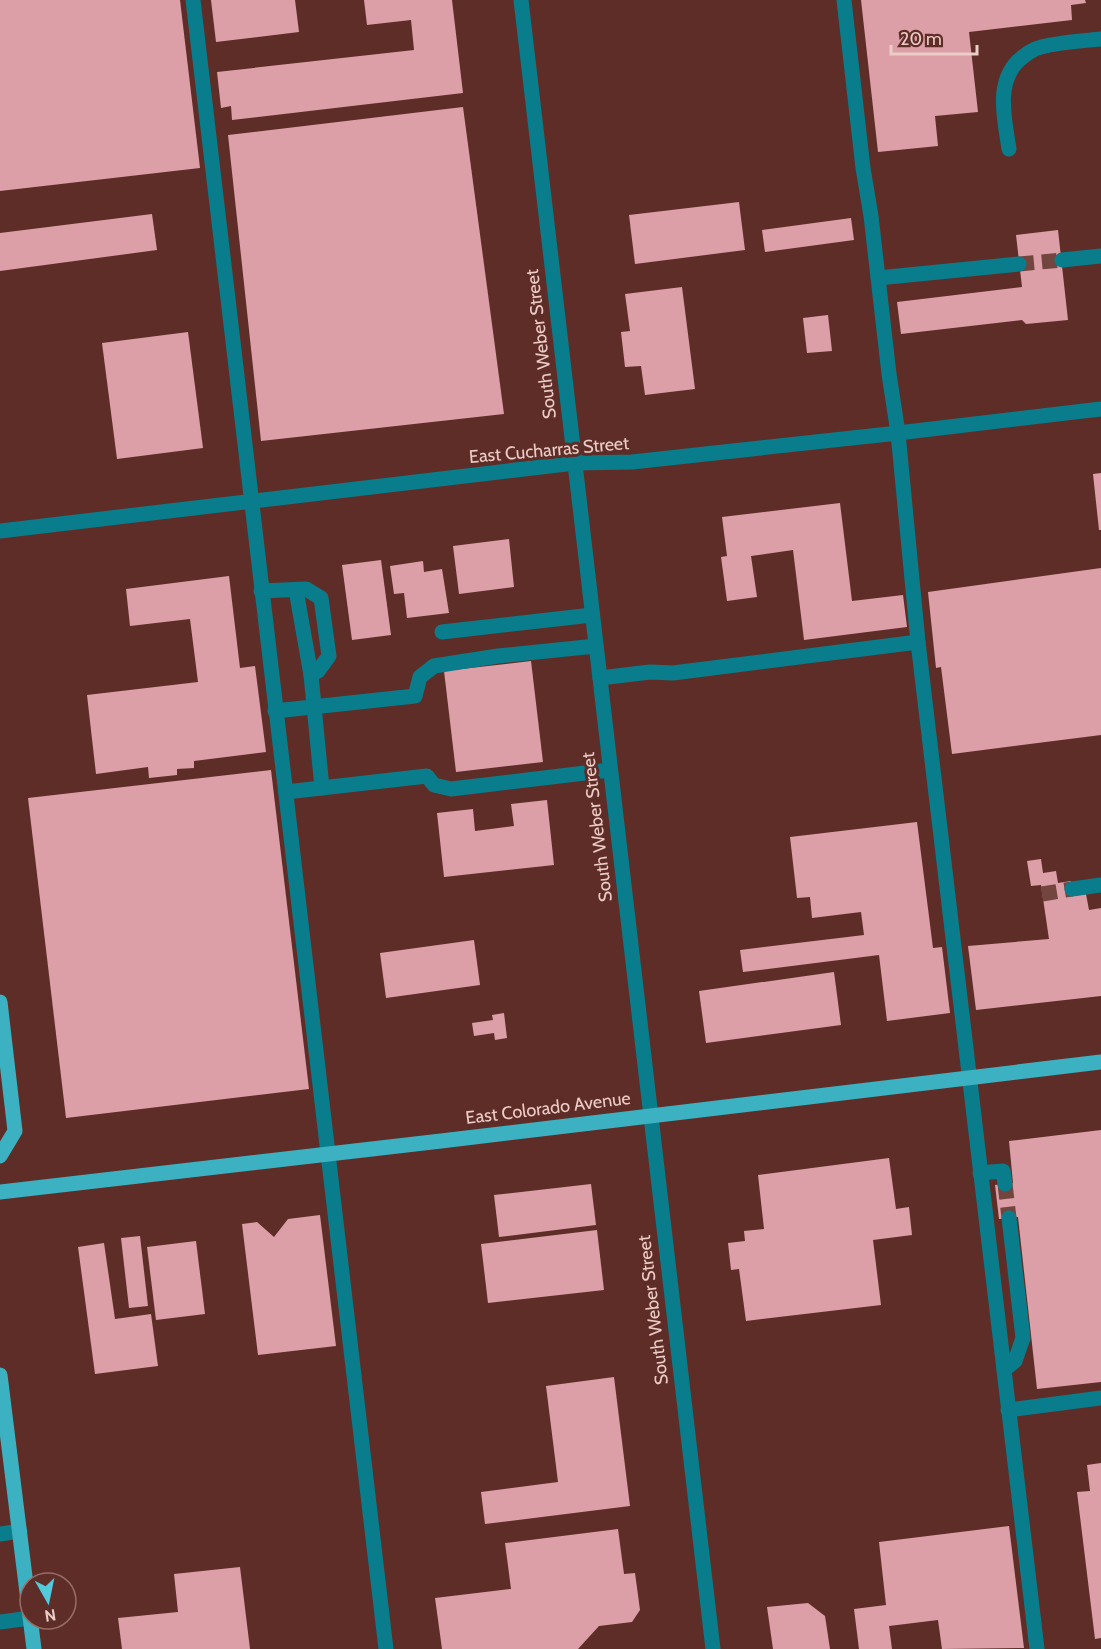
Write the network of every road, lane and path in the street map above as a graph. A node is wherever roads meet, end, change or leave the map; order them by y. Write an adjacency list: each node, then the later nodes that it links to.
1 (193, 0): 13 (street)
2 (521, 0): 12 (street, South Weber Street)
3 (844, 0): 9 (street)
4 (1101, 39): 5 (street)
5 (1009, 149)
6 (1101, 256): 7 (street)
7 (1062, 260)
8 (1019, 264): 9 (street)
9 (878, 278): 11 (street)
10 (1101, 409): 11 (street, East Cucharras Street)
11 (898, 434): 12 (street, East Cucharras Street); 19 (street)
12 (575, 463): 13 (street, East Cucharras Street); 17 (street, South Weber Street)
13 (252, 501): 14 (street, East Cucharras Street); 16 (street)
14 (0, 531)
15 (296, 590): 16 (street); 21 (street); 21 (street)
16 (261, 591): 24 (street)
17 (592, 615): 18 (street); 20 (street, South Weber Street)
18 (442, 632)
19 (918, 642): 22 (street); 32 (street)
20 (596, 646): 22 (street, South Weber Street); 23 (street)
21 (310, 675): 23 (street)
22 (600, 678): 25 (street, South Weber Street)
23 (313, 707): 24 (street); 26 (street)
24 (276, 711): 27 (street)
25 (610, 770): 26 (street); 33 (street, South Weber Street)
26 (322, 788): 27 (street)
27 (286, 792): 34 (street)
28 (1101, 885): 29 (street)
29 (1072, 889)
30 (0, 1002): 35 (main road)
31 (1101, 1062): 32 (main road, East Colorado Avenue)
32 (969, 1078): 33 (main road, East Colorado Avenue); 36 (street)
33 (650, 1116): 34 (main road, East Colorado Avenue); 53 (street, South Weber Street)
34 (328, 1154): 38 (main road, East Colorado Avenue); 52 (street)
35 (0, 1156)
36 (980, 1173): 37 (street); 40 (street)
37 (1005, 1184)
38 (0, 1192)
39 (1009, 1218): 40 (street)
40 (1004, 1370): 43 (street)
41 (0, 1375): 44 (main road)
42 (1101, 1398): 43 (street)
43 (1008, 1410): 54 (street)
44 (3, 1416): 45 (main road)
45 (20, 1531): 46 (street); 47 (main road)
46 (0, 1534)
47 (25, 1571)
48 (18, 1620): 49 (street)
49 (0, 1622)
50 (32, 1631): 51 (main road)
51 (34, 1649)
52 (386, 1649)
53 (713, 1649)
54 (1037, 1649)

